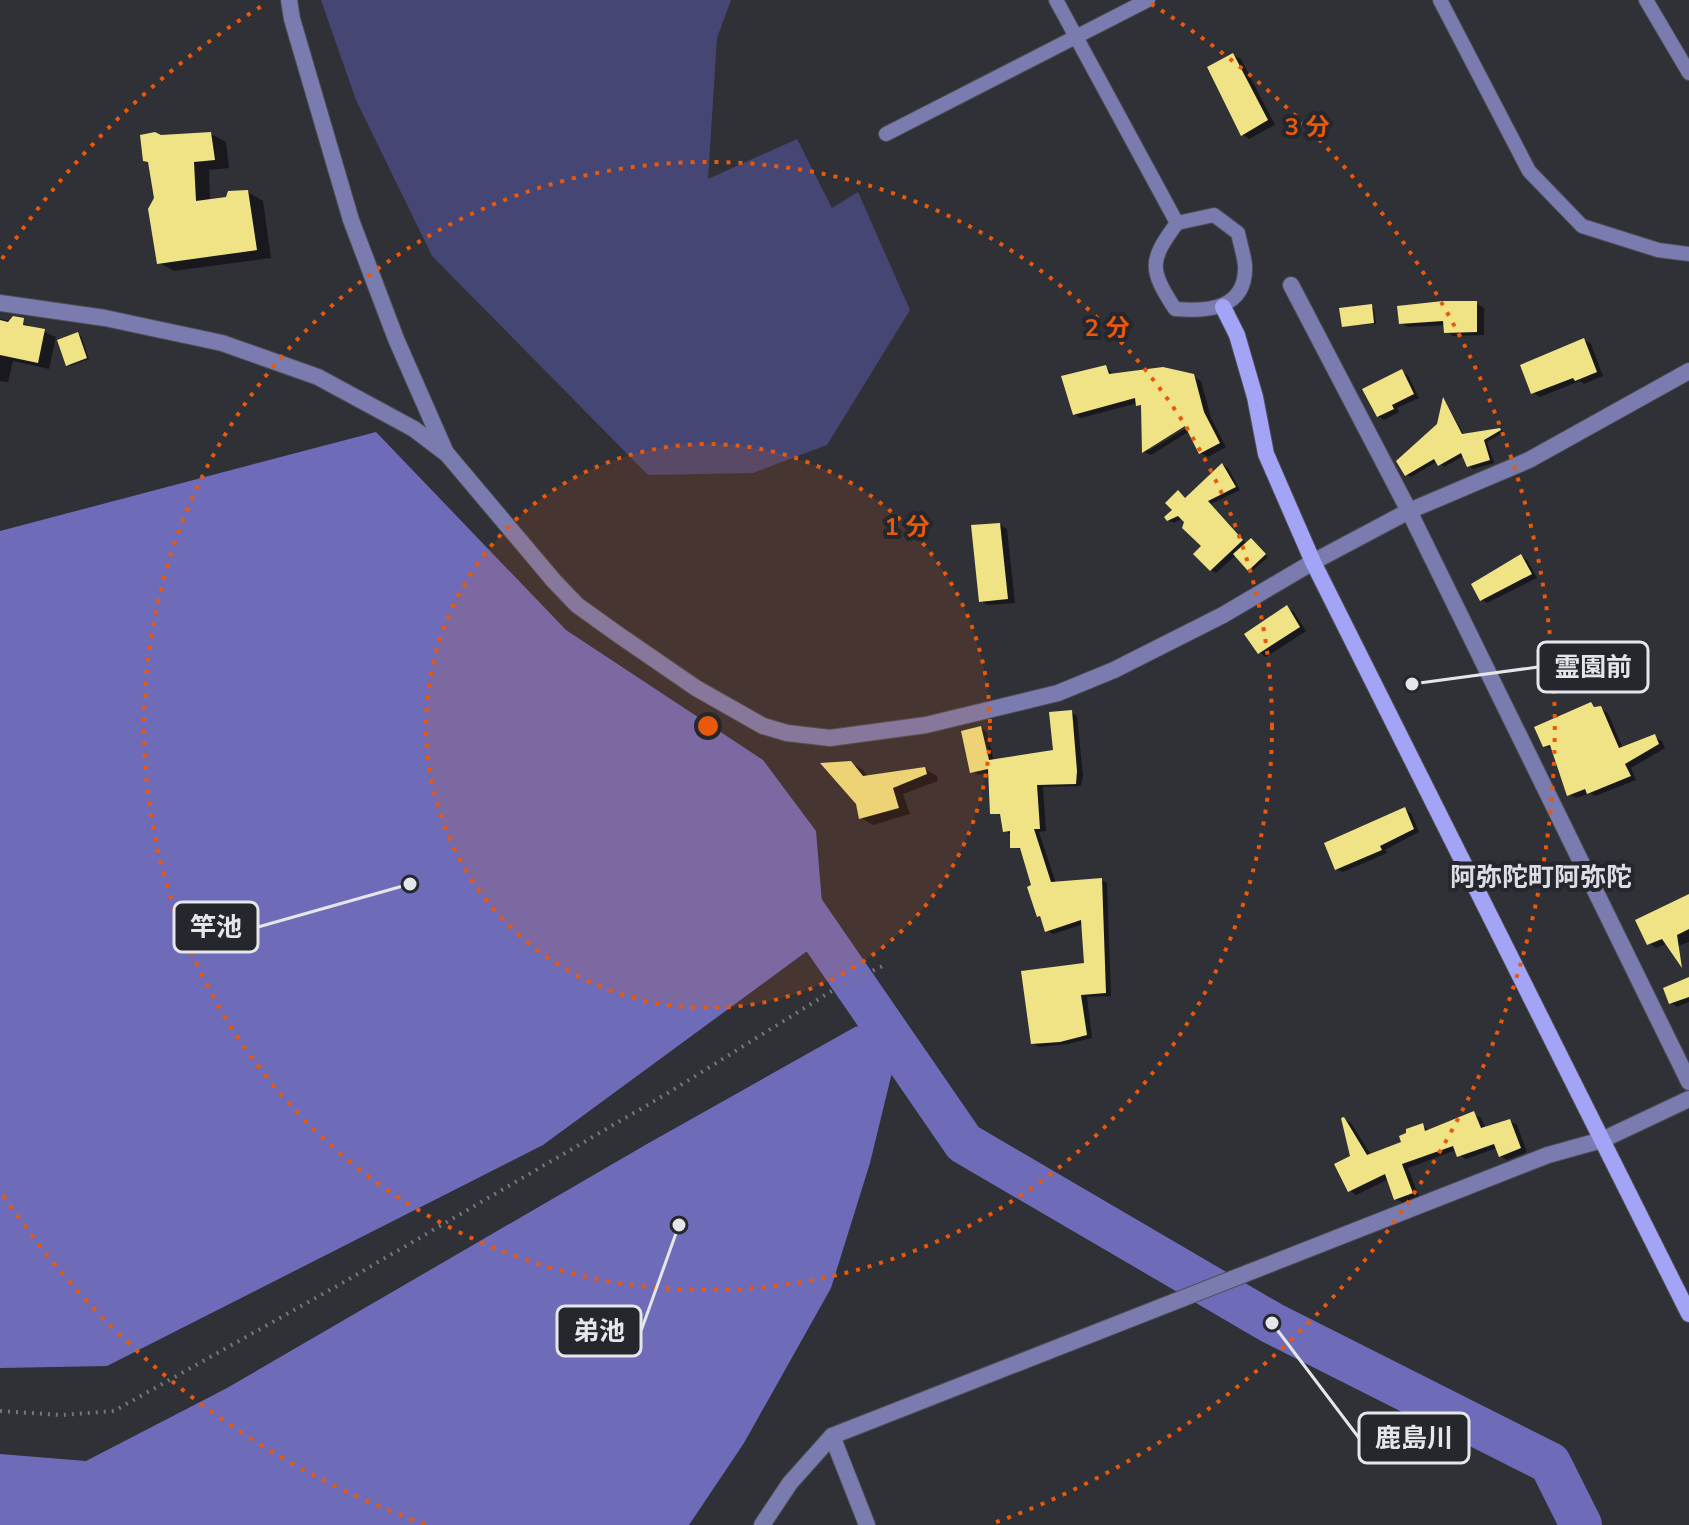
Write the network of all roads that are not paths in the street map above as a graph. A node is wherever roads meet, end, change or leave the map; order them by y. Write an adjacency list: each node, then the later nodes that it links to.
1 (289, 0): 15 (street)
2 (1056, 0): 6 (lane)
3 (1148, 0): 6 (lane)
4 (1440, 0): 10 (lane)
5 (1646, 0): 7 (lane)
6 (1074, 36): 8 (lane); 9 (lane)
7 (1689, 73)
8 (886, 134)
9 (1177, 223): 13 (lane); 13 (lane)
10 (1689, 254)
11 (1291, 285): 16 (street)
12 (0, 303): 15 (street)
13 (1223, 307): 17 (street)
14 (1689, 371): 16 (street)
15 (447, 454): 17 (street)
16 (1409, 511): 17 (street); 18 (street)
17 (1313, 562): 20 (street)
18 (1689, 1082)
19 (1689, 1099): 20 (street)
20 (1602, 1140): 21 (street); 22 (street)
21 (1689, 1314)
22 (832, 1436): 23 (street); 24 (street)
23 (762, 1525)
24 (867, 1525)

